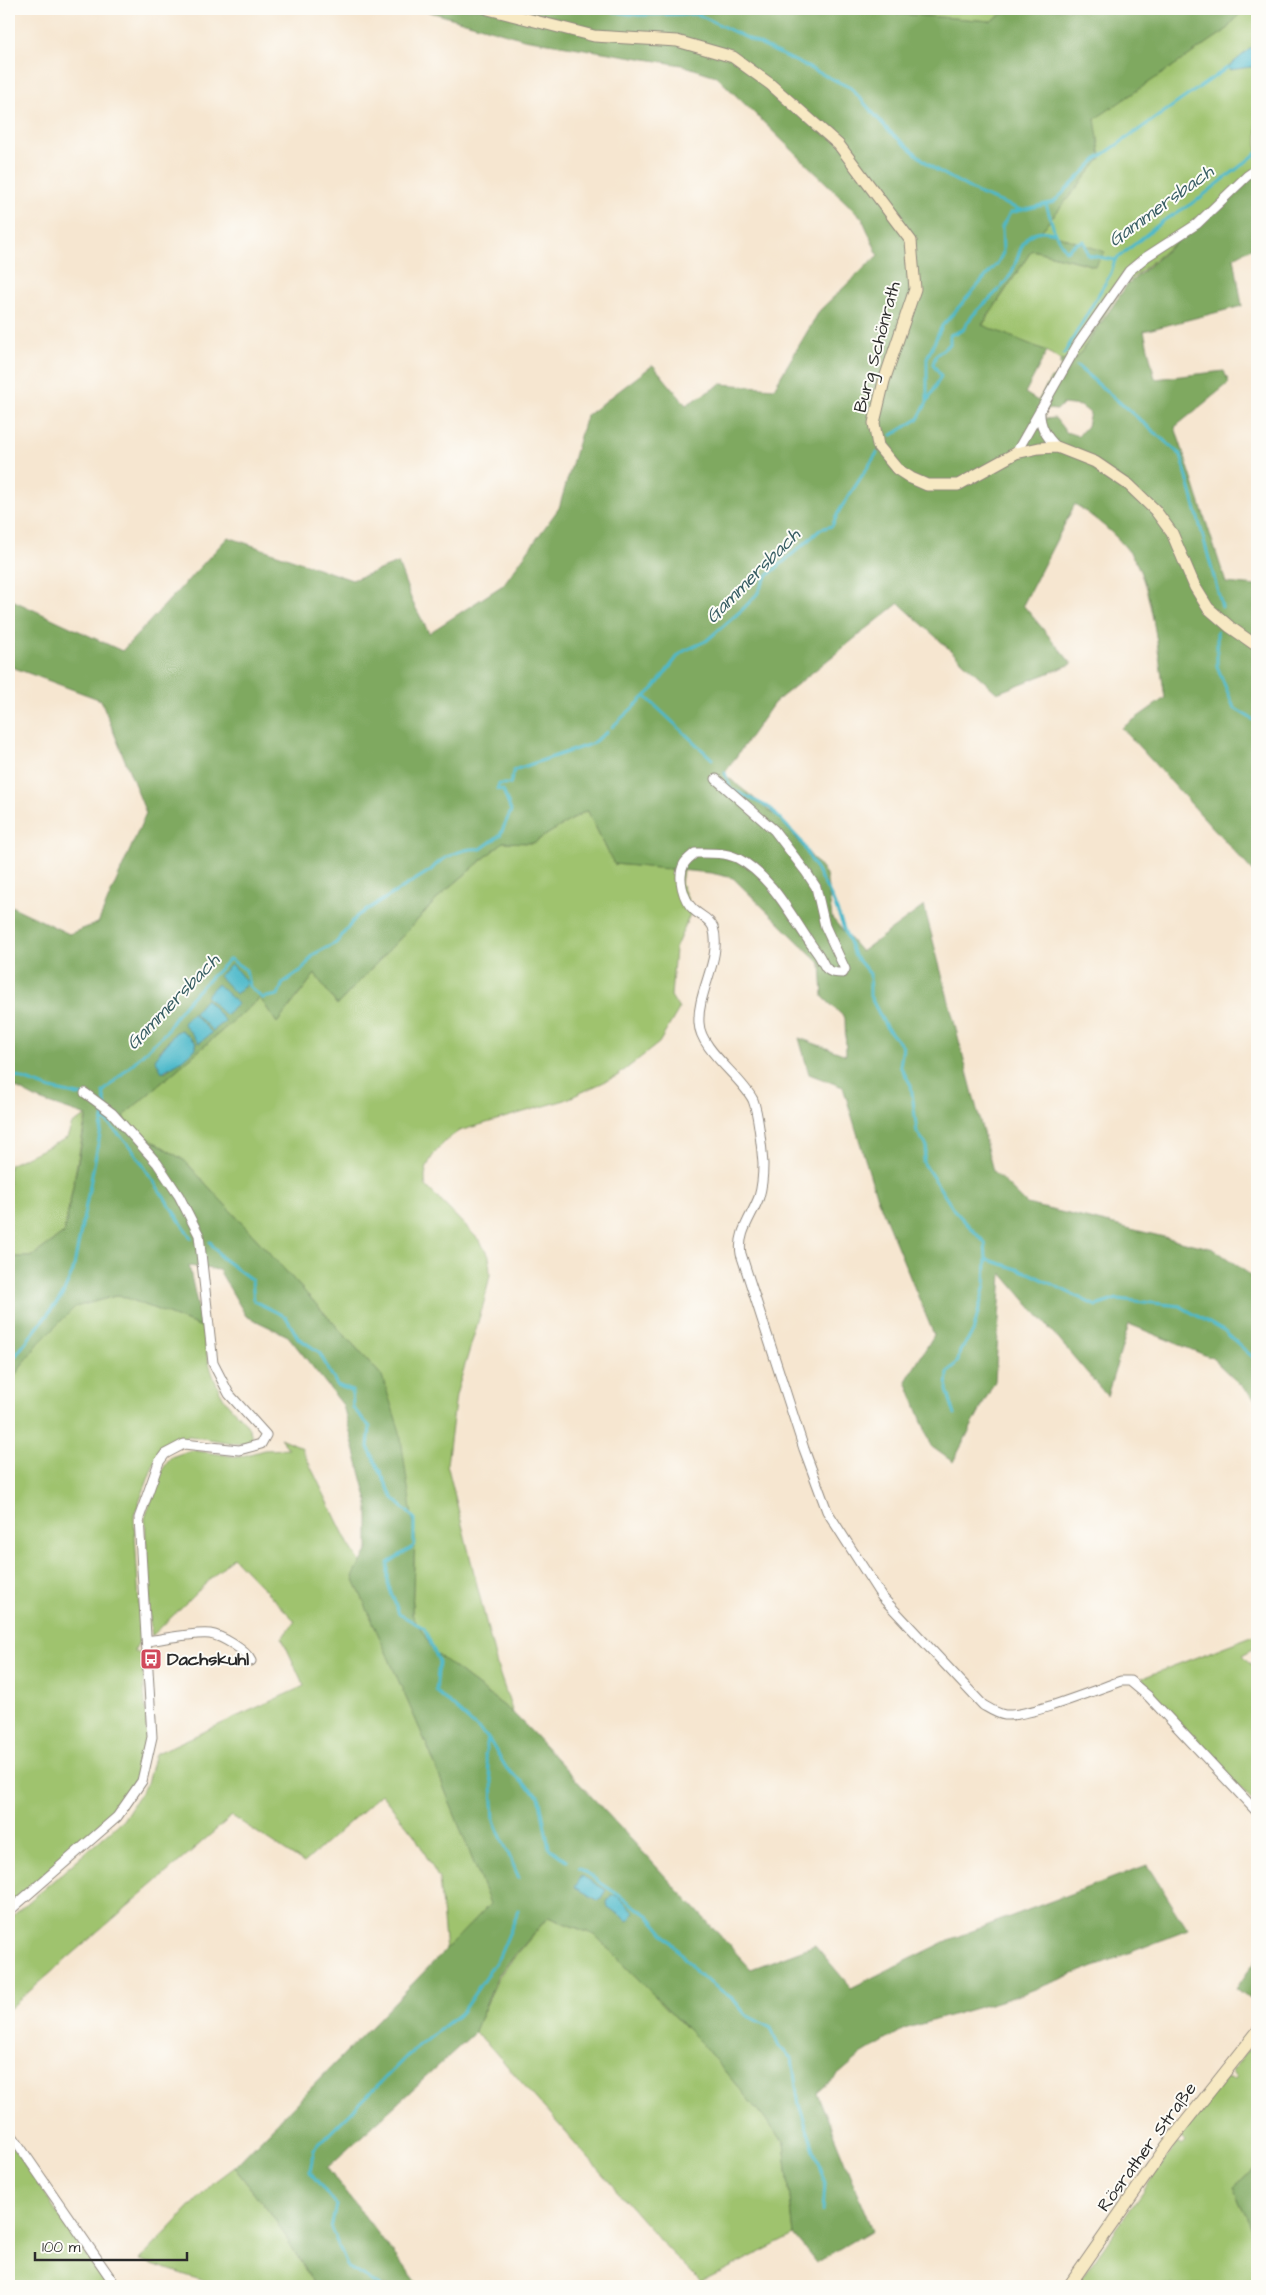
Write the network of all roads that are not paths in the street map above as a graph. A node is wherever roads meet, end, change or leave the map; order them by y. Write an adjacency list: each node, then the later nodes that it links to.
1 (488, 9): 5 (street, Burg Schönrath)
2 (1257, 170): 3 (street)
3 (1040, 409): 4 (street); 5 (street)
4 (1057, 447): 5 (street, Burg Schönrath); 6 (street, Burg Schönrath)
5 (1016, 453)
6 (1257, 646)
7 (716, 780): 11 (street)
8 (85, 1093): 9 (street)
9 (147, 1641): 10 (street); 12 (street)
10 (251, 1661)
11 (1257, 1812)
12 (9, 1911)
13 (1257, 2032): 16 (street, Rösrather Straße)
14 (9, 2131): 15 (street)
15 (116, 2286)
16 (1069, 2286)

